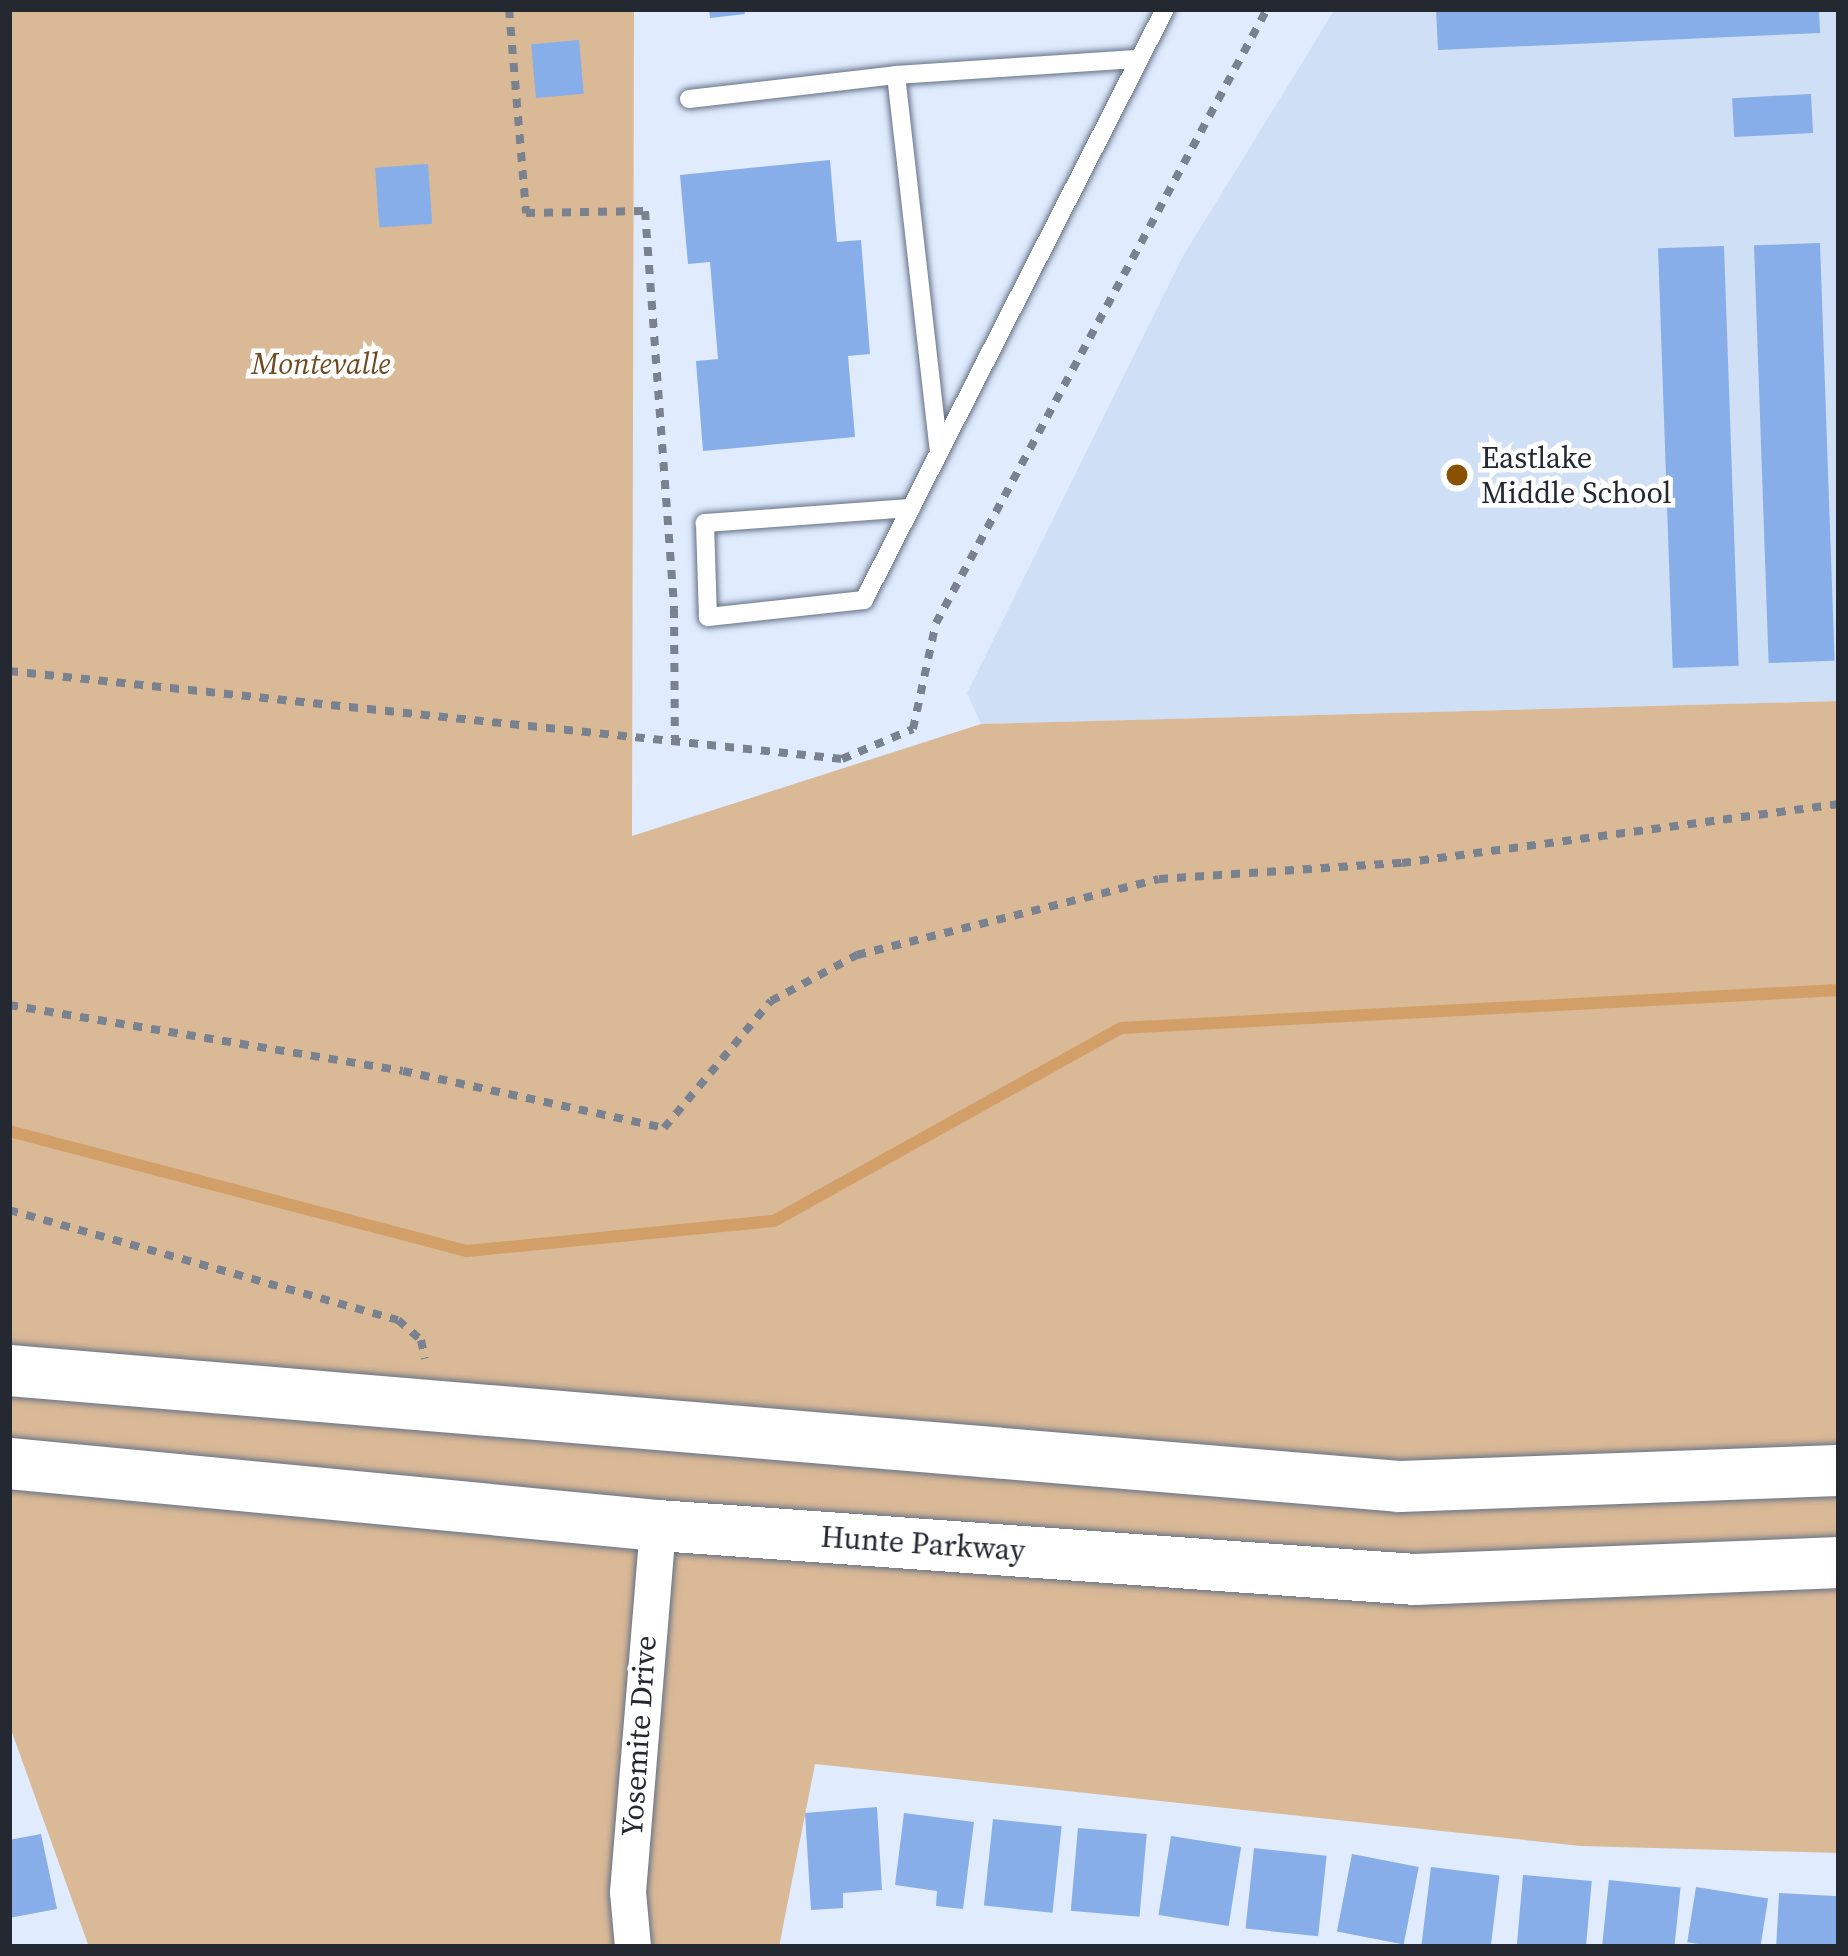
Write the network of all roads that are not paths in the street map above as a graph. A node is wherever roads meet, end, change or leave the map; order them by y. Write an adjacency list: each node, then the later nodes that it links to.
1 (1165, 9): 2 (lane)
2 (1139, 59): 3 (lane); 5 (lane)
3 (896, 75): 4 (lane); 5 (lane)
4 (689, 99)
5 (938, 453): 6 (lane)
6 (911, 508): 6 (lane)
7 (9, 1370): 9 (main road)
8 (9, 1463): 10 (main road, Hunte Parkway)
9 (1839, 1470)
10 (658, 1525): 11 (main road, Hunte Parkway); 12 (street, Yosemite Drive)
11 (1839, 1562)
12 (633, 1947)

